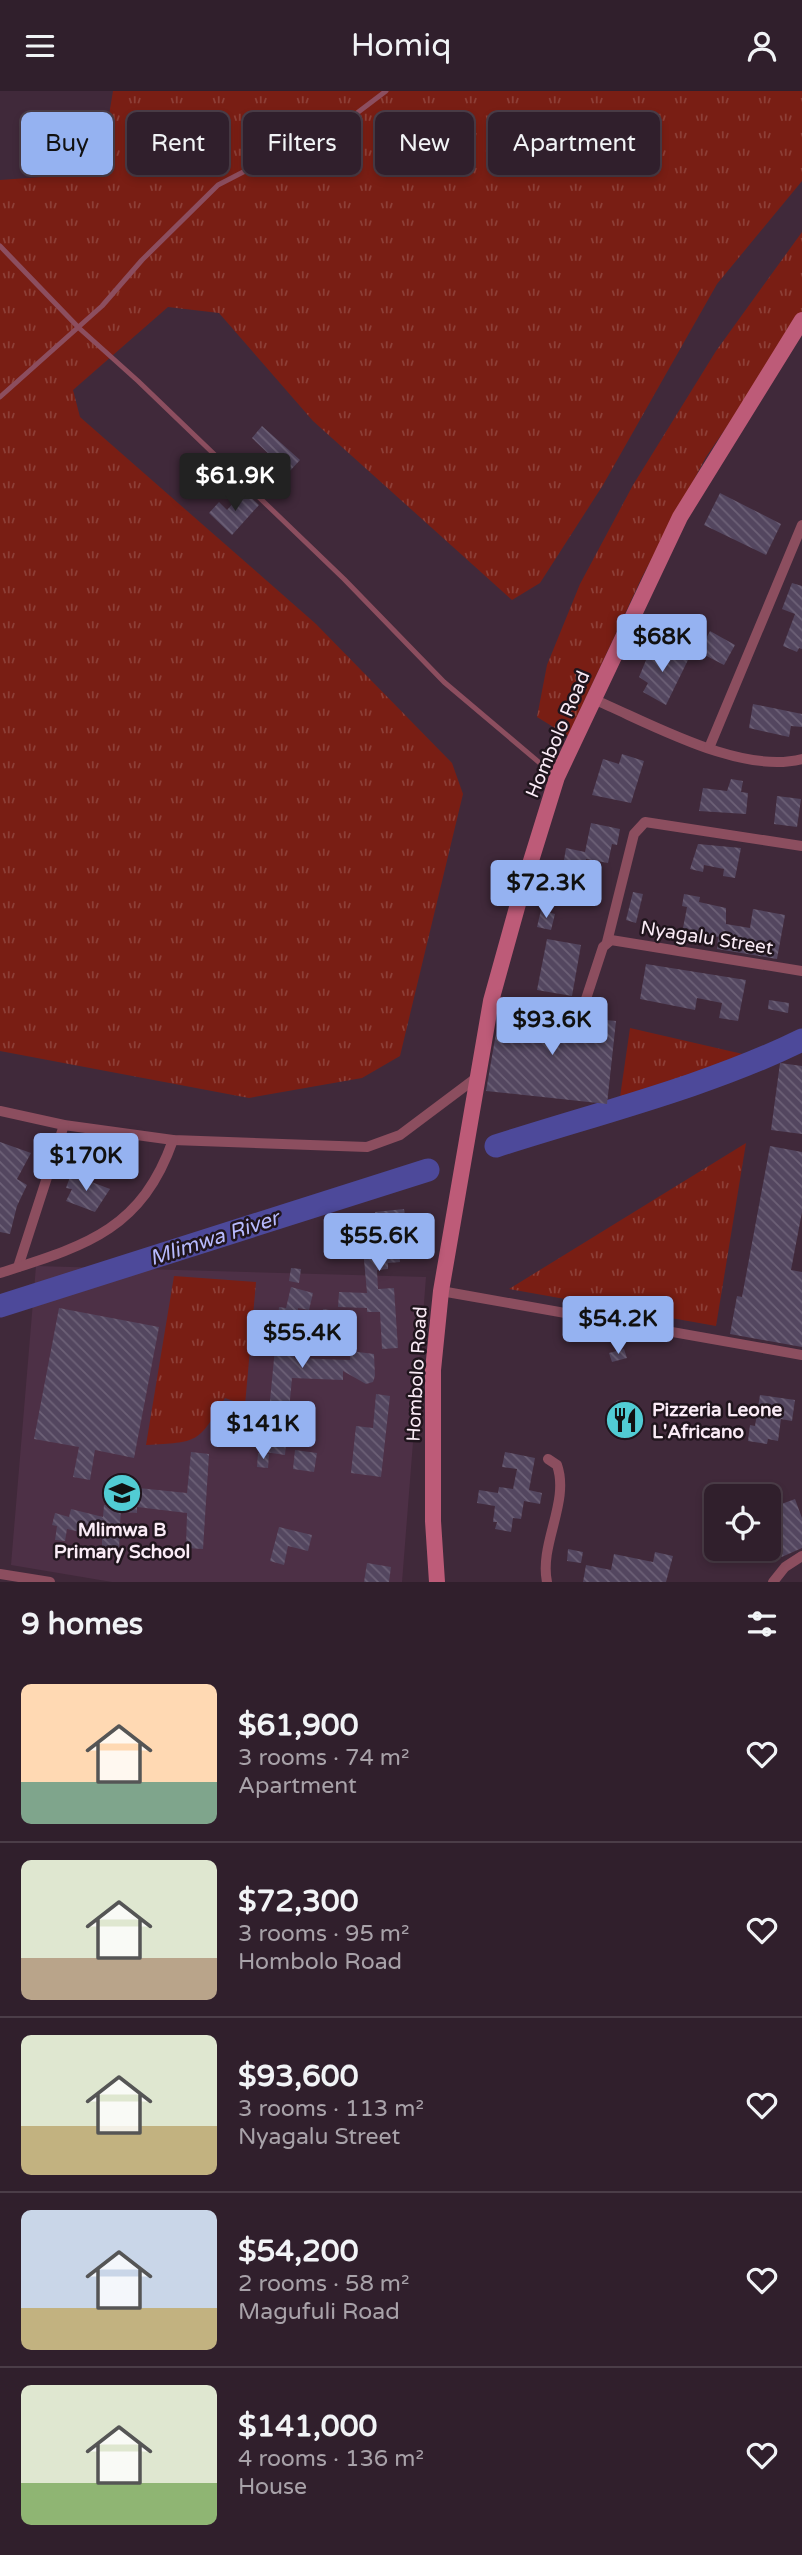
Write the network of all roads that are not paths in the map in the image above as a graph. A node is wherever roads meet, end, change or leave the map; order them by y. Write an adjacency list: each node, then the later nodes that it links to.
1 (386, 91): 4 (lane)
2 (0, 246): 4 (lane)
3 (802, 320): 7 (street, Hombolo Road)
4 (79, 328): 5 (lane); 10 (lane)
5 (0, 397)
6 (802, 525): 8 (street)
7 (593, 699): 8 (street); 10 (street, Hombolo Road)
8 (709, 748): 9 (street)
9 (802, 759)
10 (557, 778): 14 (street, Hombolo Road)
11 (802, 846): 12 (street, Nyagalu Street)
12 (607, 942): 13 (street, Nyagalu Street); 14 (street, Nyagalu Street)
13 (802, 971)
14 (491, 1001): 15 (street, Hombolo Road)
15 (481, 1075): 18 (street); 21 (street, Hombolo Road)
16 (0, 1111): 17 (street)
17 (64, 1125): 18 (street); 19 (street)
18 (173, 1140): 19 (street)
19 (18, 1267): 20 (street)
20 (0, 1273)
21 (442, 1291): 22 (street); 28 (street, Hombolo Road)
22 (802, 1355)
23 (548, 1459): 26 (street)
24 (802, 1556): 29 (street)
25 (0, 1574): 27 (street)
26 (544, 1580)
27 (50, 1582)
28 (437, 1582)
29 (774, 1582)

